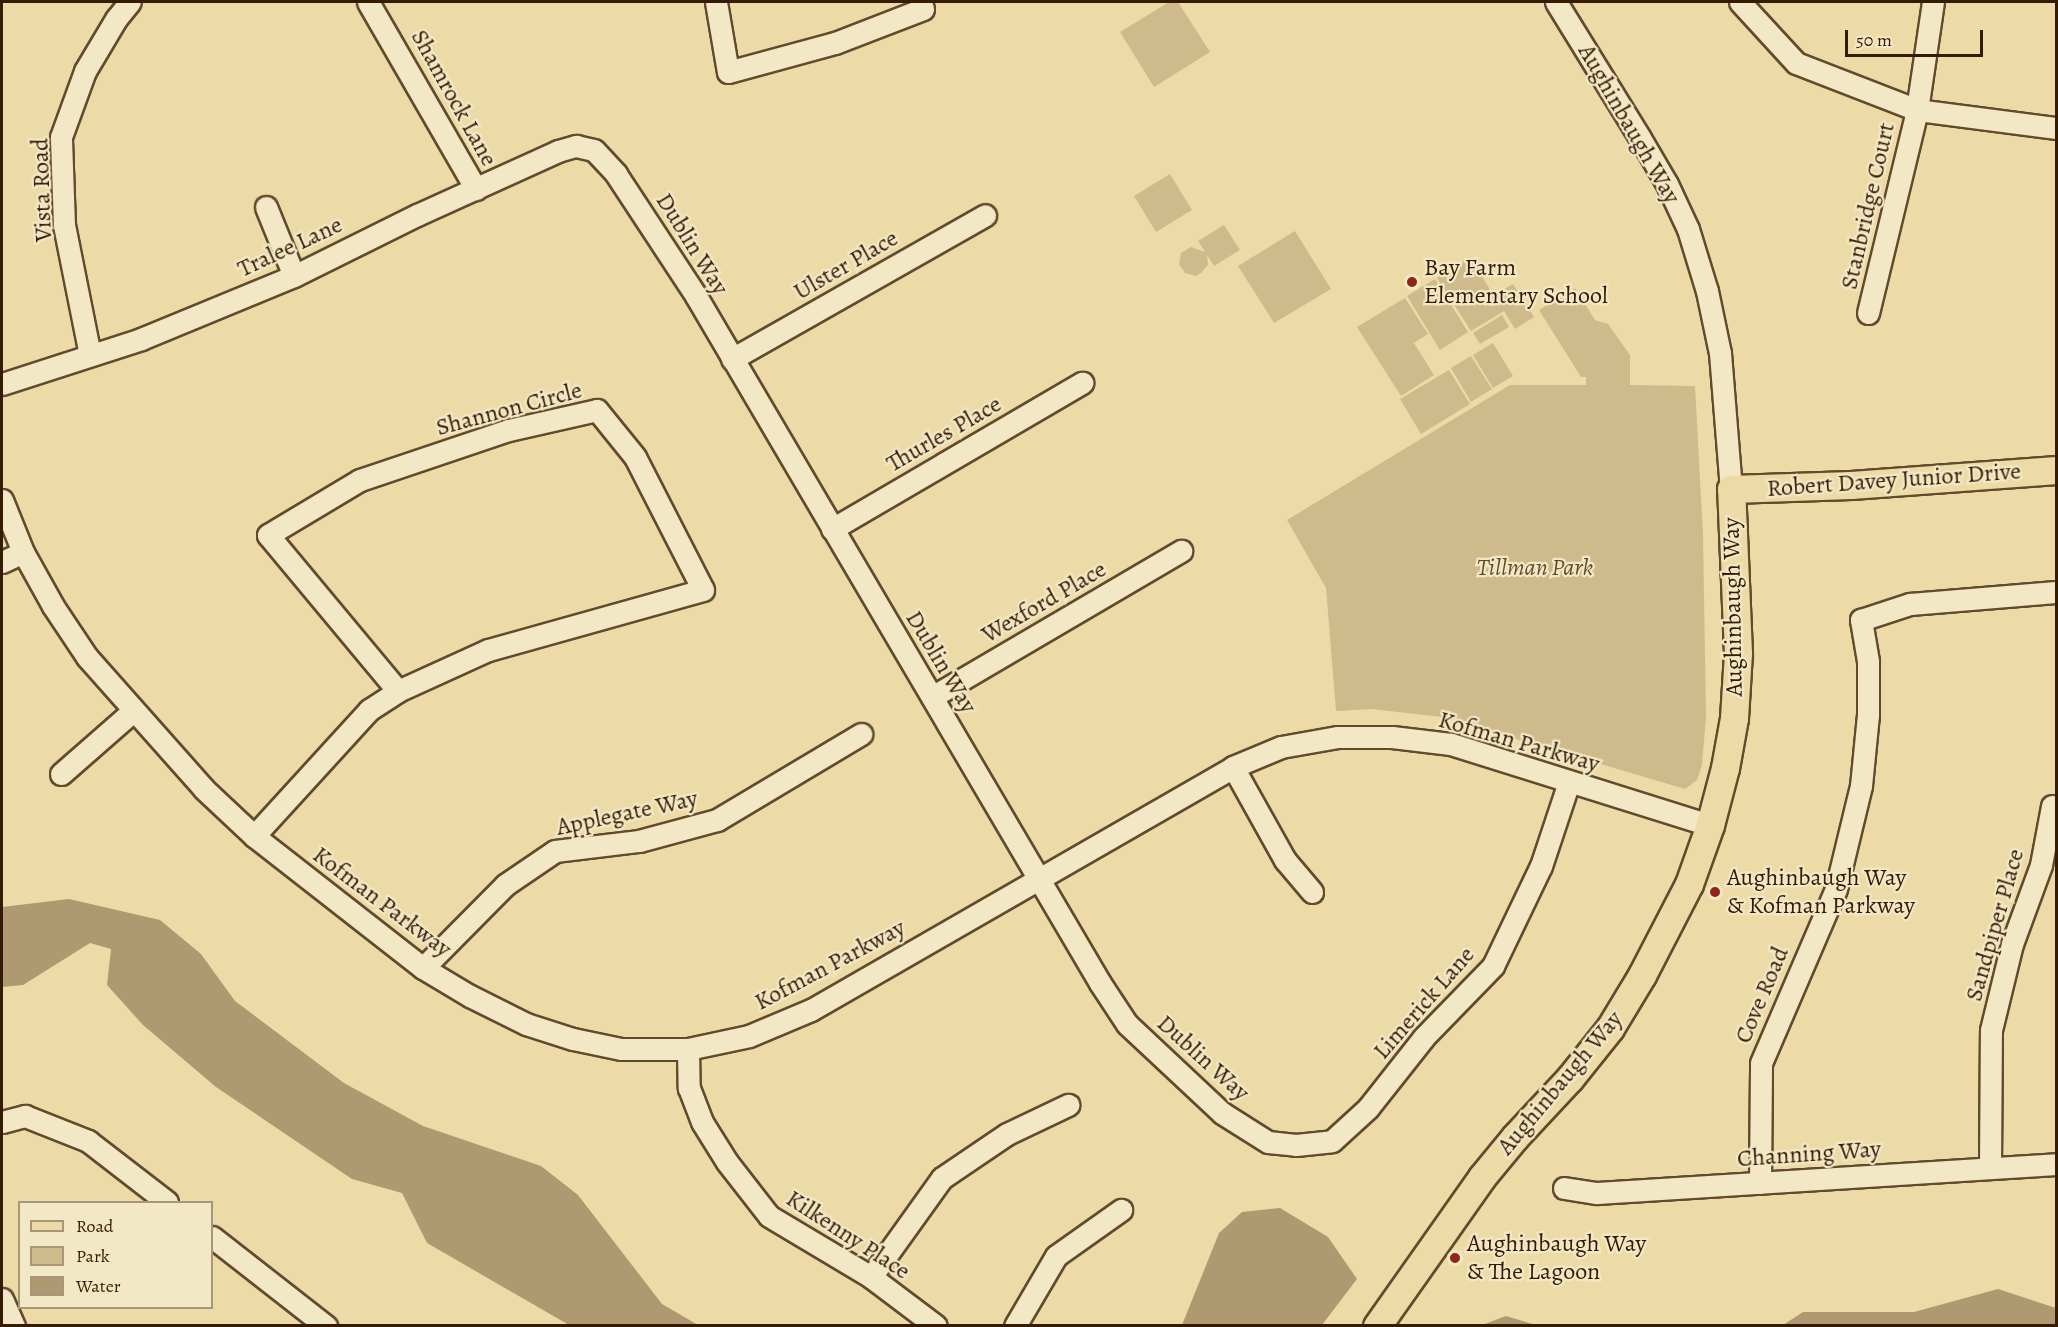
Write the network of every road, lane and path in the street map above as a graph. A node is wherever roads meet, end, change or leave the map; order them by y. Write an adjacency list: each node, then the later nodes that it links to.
1 (130, 2): 16 (street, Vista Road)
2 (368, 2): 11 (street, Shamrock Lane)
3 (716, 2): 7 (street)
4 (1556, 2): 21 (street, Aughinbaugh Way)
5 (1740, 2): 8 (street)
6 (1933, 2): 8 (street, Stanbridge Court)
7 (922, 5)
8 (1917, 110): 9 (street); 15 (street, Stanbridge Court)
9 (2056, 128)
10 (594, 150): 11 (street, Tralee Lane); 17 (street, Dublin Way)
11 (476, 189): 14 (street, Tralee Lane)
12 (266, 207): 14 (street)
13 (985, 215): 17 (street, Ulster Place)
14 (294, 276): 16 (street, Tralee Lane)
15 (1868, 313)
16 (90, 355): 19 (street, Tralee Lane)
17 (732, 359): 23 (street, Dublin Way)
18 (1082, 383): 23 (street, Thurles Place)
19 (2, 384)
20 (2056, 470): 21 (main road, Robert Davey Junior Drive)
21 (1731, 489): 36 (main road, Aughinbaugh Way)
22 (2, 500): 25 (street, Kofman Parkway)
23 (832, 529): 29 (street, Dublin Way)
24 (1181, 550): 29 (street, Wexford Place)
25 (22, 552): 26 (street); 30 (street, Kofman Parkway)
26 (2, 562)
27 (2056, 592): 47 (street, Cove Road)
28 (398, 691): 28 (street, Shannon Circle); 37 (street, Shannon Circle)
29 (932, 697): 38 (street, Dublin Way)
30 (133, 711): 33 (street); 37 (street, Kofman Parkway)
31 (861, 734): 40 (street, Applegate Way)
32 (1233, 767): 34 (street, Kofman Parkway); 38 (street, Kofman Parkway); 39 (street)
33 (61, 774)
34 (1569, 782): 36 (street, Kofman Parkway); 44 (street, Limerick Lane)
35 (2052, 806): 46 (street, Sandpiper Place)
36 (1710, 825): 58 (main road, Aughinbaugh Way)
37 (254, 836): 40 (street, Kofman Parkway)
38 (1039, 877): 41 (street, Kofman Parkway); 44 (street, Dublin Way)
39 (1311, 892)
40 (423, 968): 41 (street, Kofman Parkway)
41 (688, 1049): 52 (street, Kilkenny Place)
42 (1068, 1105): 52 (street)
43 (2, 1122): 49 (street)
44 (1296, 1145)
45 (2056, 1164): 46 (street, Channing Way)
46 (1990, 1167): 47 (street, Channing Way)
47 (1760, 1183): 48 (street, Channing Way)
48 (1564, 1188)
49 (164, 1201)
50 (1120, 1210): 57 (street)
51 (213, 1238): 55 (street)
52 (871, 1277): 56 (street, Kilkenny Place)
53 (2, 1299): 54 (street)
54 (14, 1326)
55 (326, 1326)
56 (936, 1326)
57 (1015, 1326)
58 (1377, 1326)

